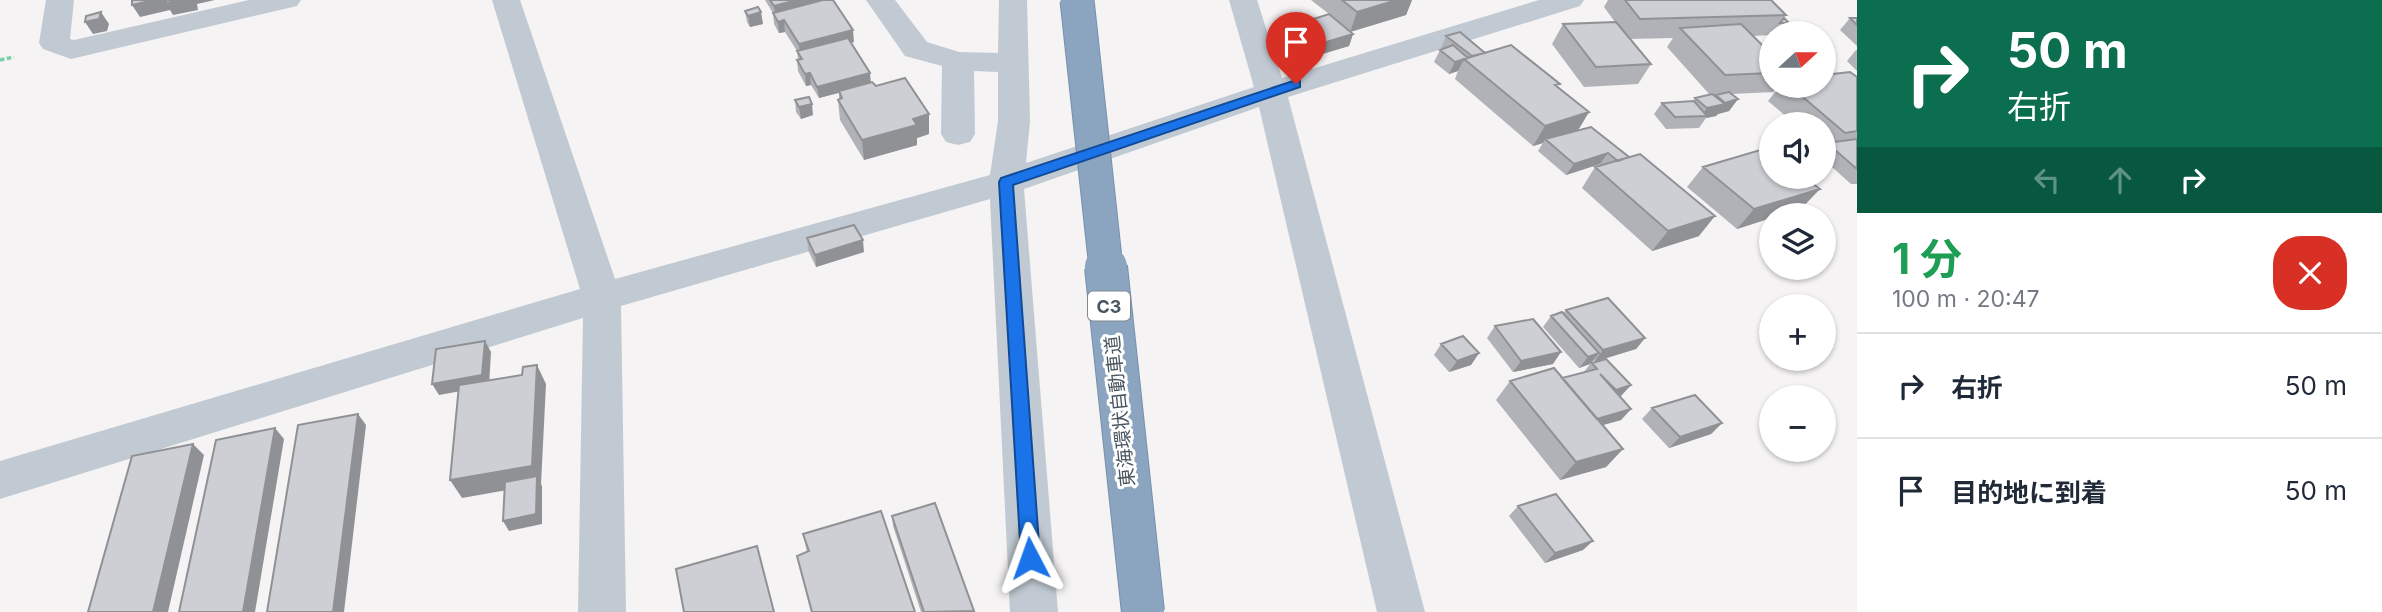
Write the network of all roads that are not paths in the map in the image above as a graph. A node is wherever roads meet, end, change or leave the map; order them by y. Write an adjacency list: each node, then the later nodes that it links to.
1 (60, 0): 2 (street)
2 (287, 0)
3 (506, 0): 14 (street)
4 (880, 0): 9 (street)
5 (1013, 0): 10 (street)
6 (1077, 0): 18 (highway, 東海環状自動車道 / C3, bridge)
7 (1243, 0): 11 (street)
8 (1570, 0): 11 (street)
9 (958, 61): 10 (street); 12 (street)
10 (1013, 63): 13 (street)
11 (1270, 92): 13 (street); 19 (street)
12 (958, 134)
13 (1006, 182): 14 (street); 17 (street)
14 (602, 297): 15 (street); 16 (street)
15 (0, 480)
16 (602, 612)
17 (1034, 612)
18 (1143, 612)
19 (1401, 612)

